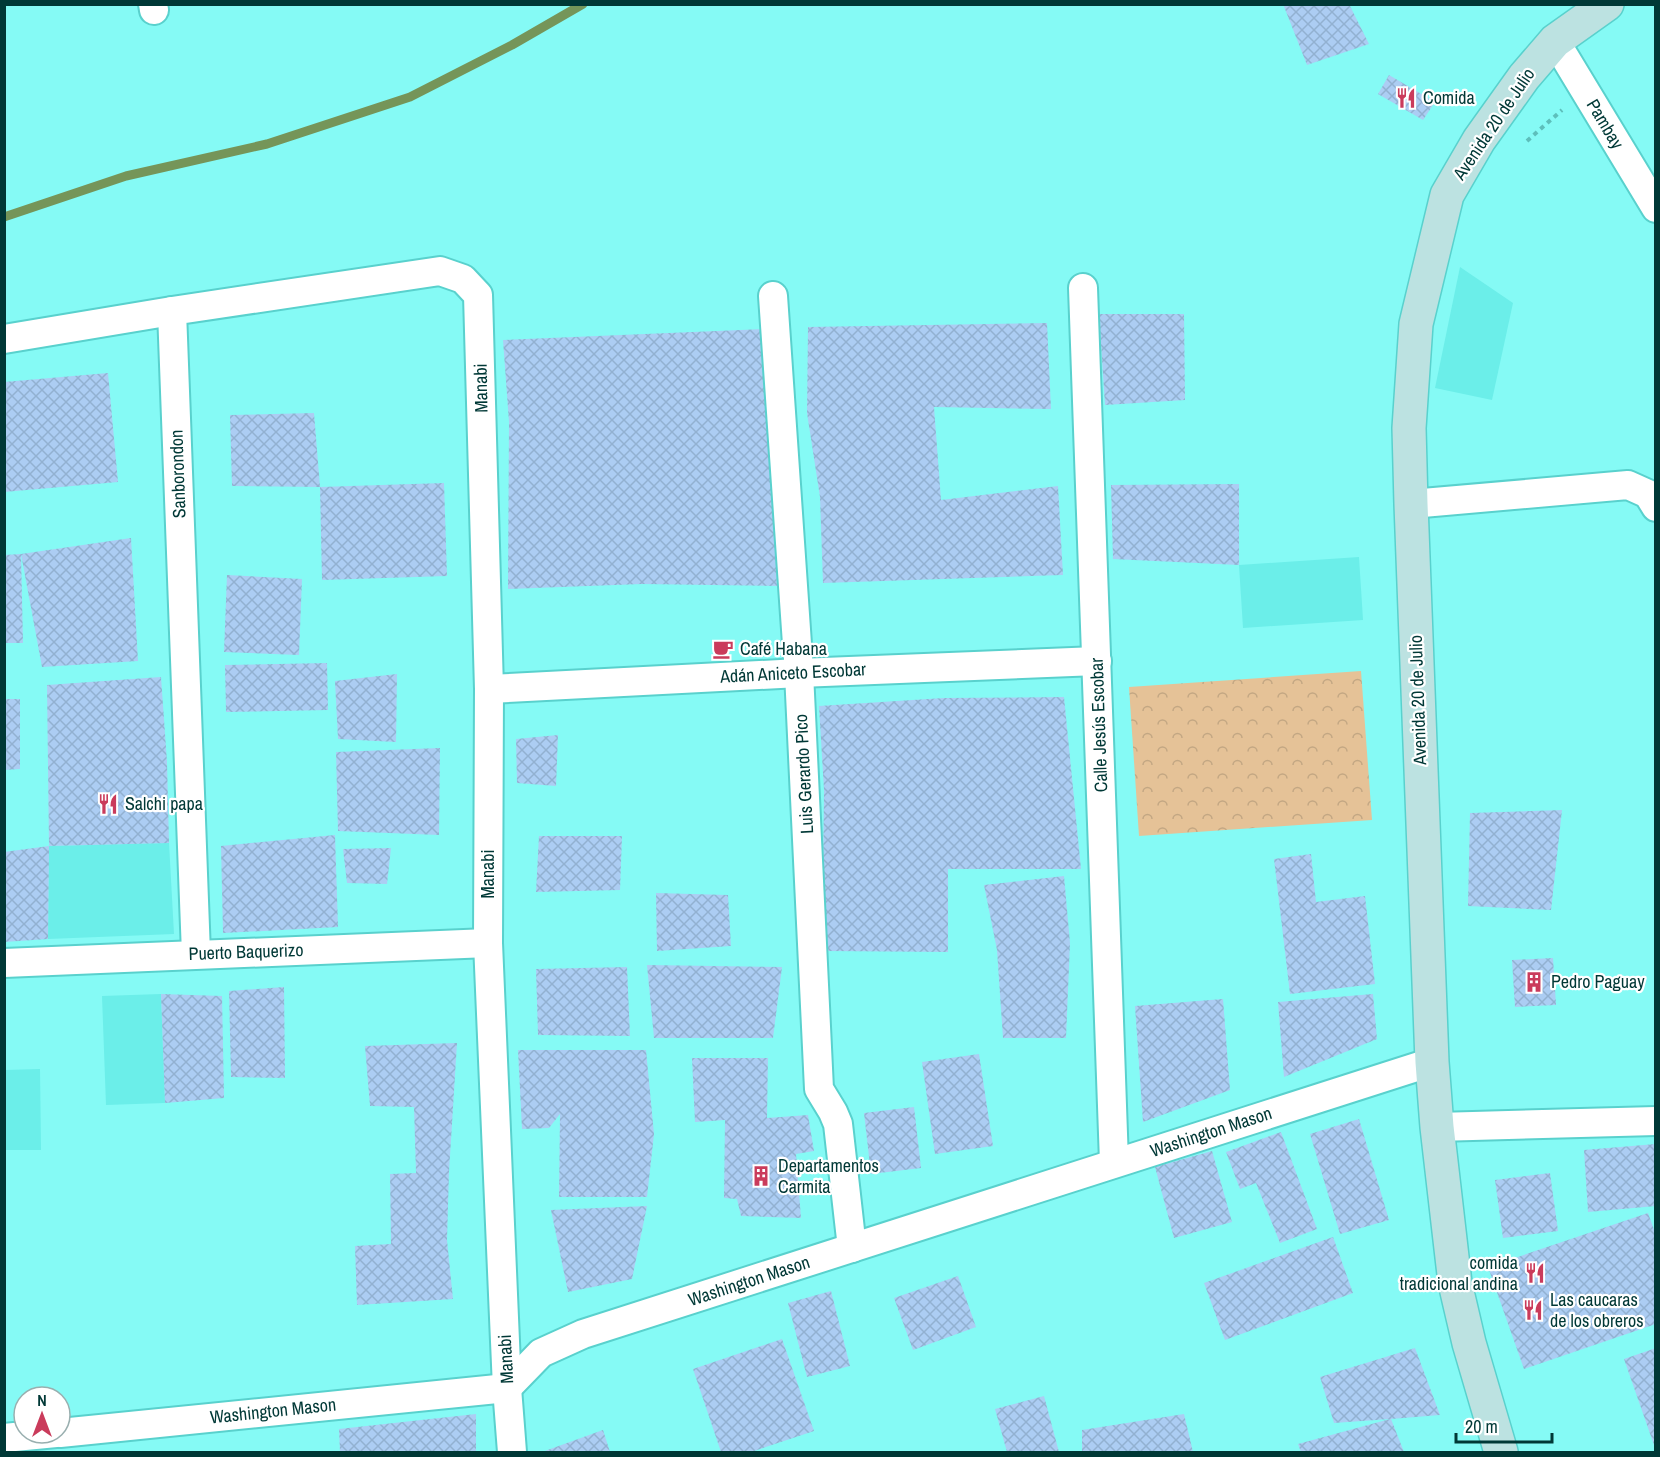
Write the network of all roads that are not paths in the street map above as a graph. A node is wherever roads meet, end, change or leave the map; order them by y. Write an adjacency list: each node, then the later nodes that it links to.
1 (1607, 4): 2 (main road, Avenida 20 de Julio)
2 (1555, 41): 3 (street, Pambay); 8 (main road, Avenida 20 de Julio)
3 (1656, 208)
4 (1083, 288): 10 (street, Calle Jesús Escobar)
5 (773, 296): 11 (street, Luis Gerardo Pico)
6 (172, 311): 7 (street); 12 (street, Manabi); 14 (street, Sanborondon)
7 (4, 339)
8 (1411, 504): 9 (street); 16 (main road, Avenida 20 de Julio)
9 (1656, 507)
10 (1097, 661): 11 (street, Adán Aniceto Escobar); 19 (street, Calle Jesús Escobar)
11 (799, 673): 12 (street, Adán Aniceto Escobar); 20 (street, Luis Gerardo Pico)
12 (489, 689): 13 (street, Manabi)
13 (488, 943): 14 (street, Puerto Baquerizo); 21 (street, Manabi)
14 (196, 954): 15 (street, Puerto Baquerizo)
15 (4, 963)
16 (1432, 1062): 18 (main road, Avenida 20 de Julio); 19 (street, Washington Mason)
17 (1656, 1121): 18 (street)
18 (1437, 1127): 24 (main road, Avenida 20 de Julio)
19 (1114, 1162): 20 (street, Washington Mason)
20 (852, 1248): 21 (street, Washington Mason)
21 (507, 1388): 22 (street, Washington Mason); 23 (street, Manabi)
22 (72, 1432)
23 (512, 1452)
24 (1501, 1452)

